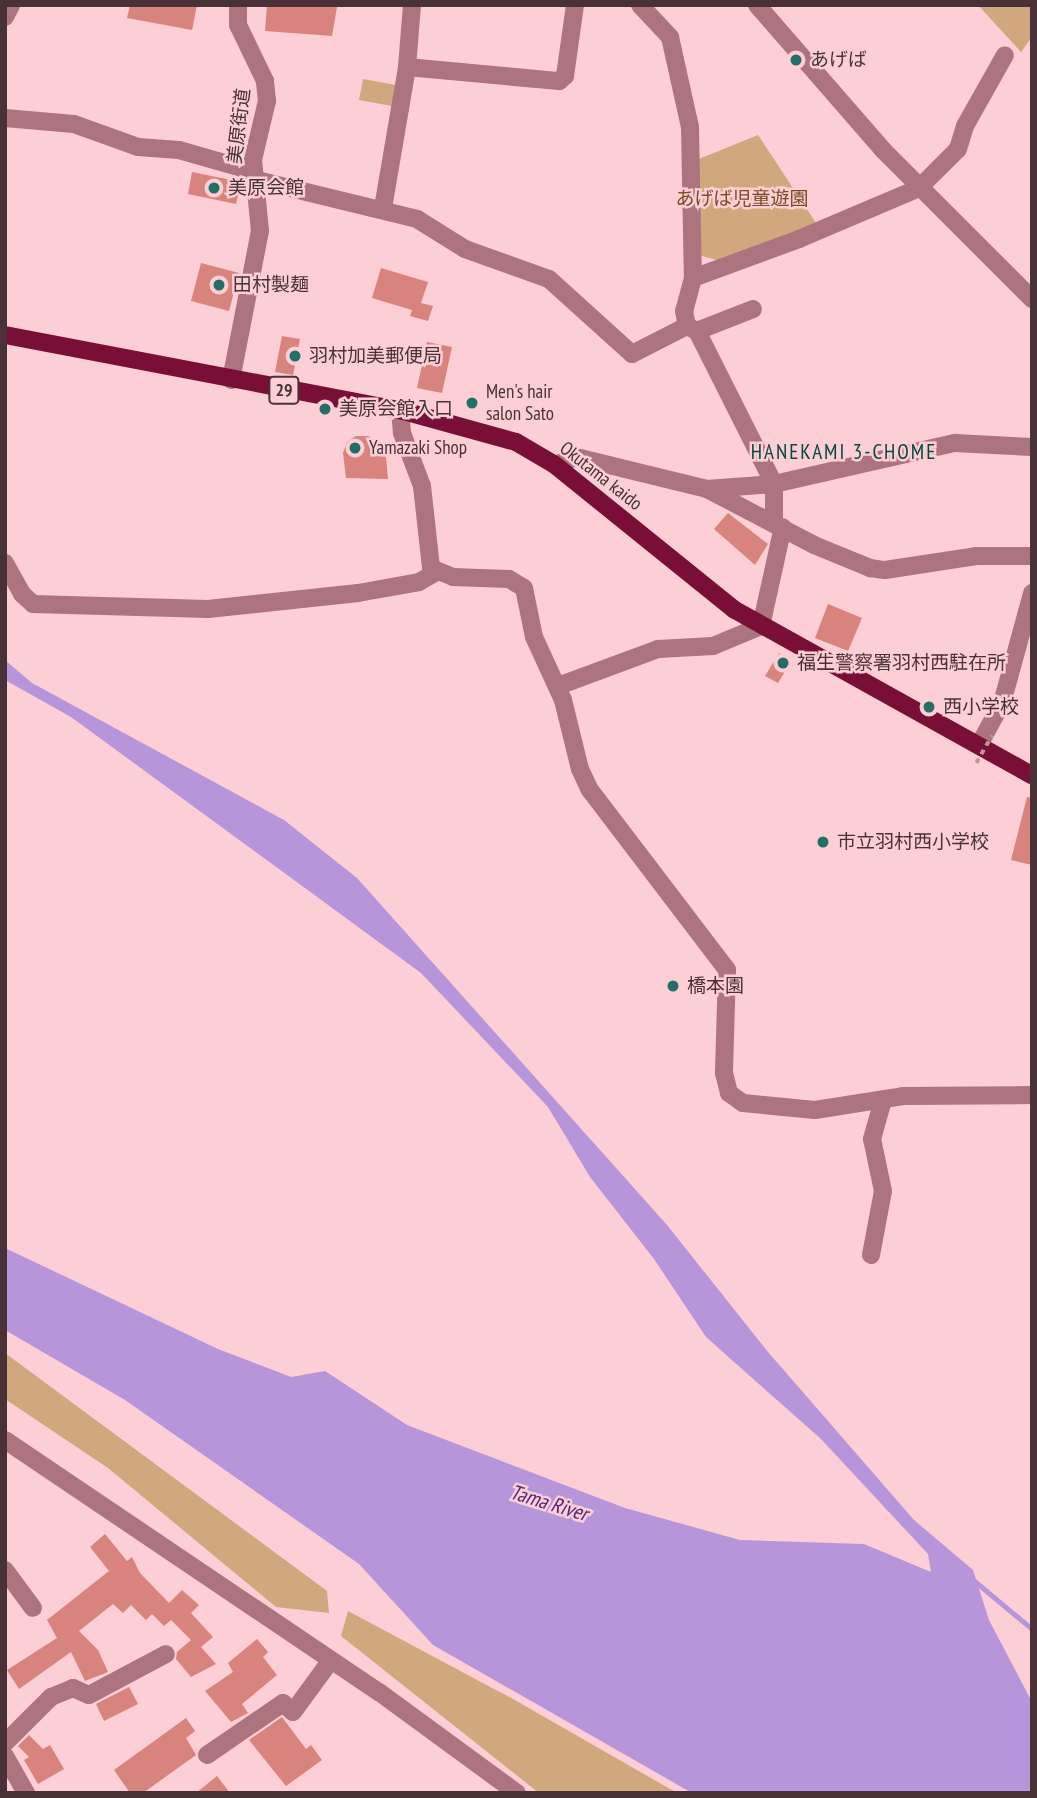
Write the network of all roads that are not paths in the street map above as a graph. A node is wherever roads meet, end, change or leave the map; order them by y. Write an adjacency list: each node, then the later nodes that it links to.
1 (11, 5): 7 (street)
2 (238, 5): 11 (street, 美原街道)
3 (412, 5): 9 (street)
4 (575, 5): 9 (street)
5 (640, 5): 14 (street)
6 (757, 5): 12 (street)
7 (5, 17)
8 (1005, 55): 12 (street)
9 (407, 67): 13 (street)
10 (5, 118): 11 (street)
11 (255, 176): 13 (street); 19 (street, 美原街道)
12 (919, 188): 14 (street); 15 (street)
13 (383, 208): 17 (street)
14 (693, 278): 17 (street)
15 (1032, 299)
16 (753, 309): 17 (street)
17 (692, 329): 23 (street)
18 (5, 335): 19 (main road, Okutama kaido / 29)
19 (231, 380): 20 (main road, Okutama kaido / 29)
20 (400, 410): 22 (main road, Okutama kaido / 29); 28 (street)
21 (1032, 447): 23 (street)
22 (555, 465): 24 (street); 30 (main road, Okutama kaido / 29)
23 (774, 484): 24 (street); 25 (street)
24 (707, 489): 25 (street)
25 (778, 524): 26 (street); 30 (street)
26 (1032, 556)
27 (5, 563): 28 (street)
28 (436, 572): 31 (street)
29 (1032, 593): 32 (street)
30 (761, 626): 31 (street); 32 (main road, Okutama kaido / 29)
31 (558, 685): 35 (street)
32 (982, 748): 33 (main road, Okutama kaido / 29)
33 (1032, 775)
34 (1032, 1095): 35 (street)
35 (883, 1100): 36 (street)
36 (871, 1255)
37 (5, 1440): 41 (street)
38 (5, 1570): 39 (street)
39 (33, 1608)
40 (166, 1654): 42 (street)
41 (331, 1660): 43 (street); 46 (street)
42 (5, 1743)
43 (207, 1755)
44 (5, 1756): 45 (street)
45 (26, 1793)
46 (517, 1793)

